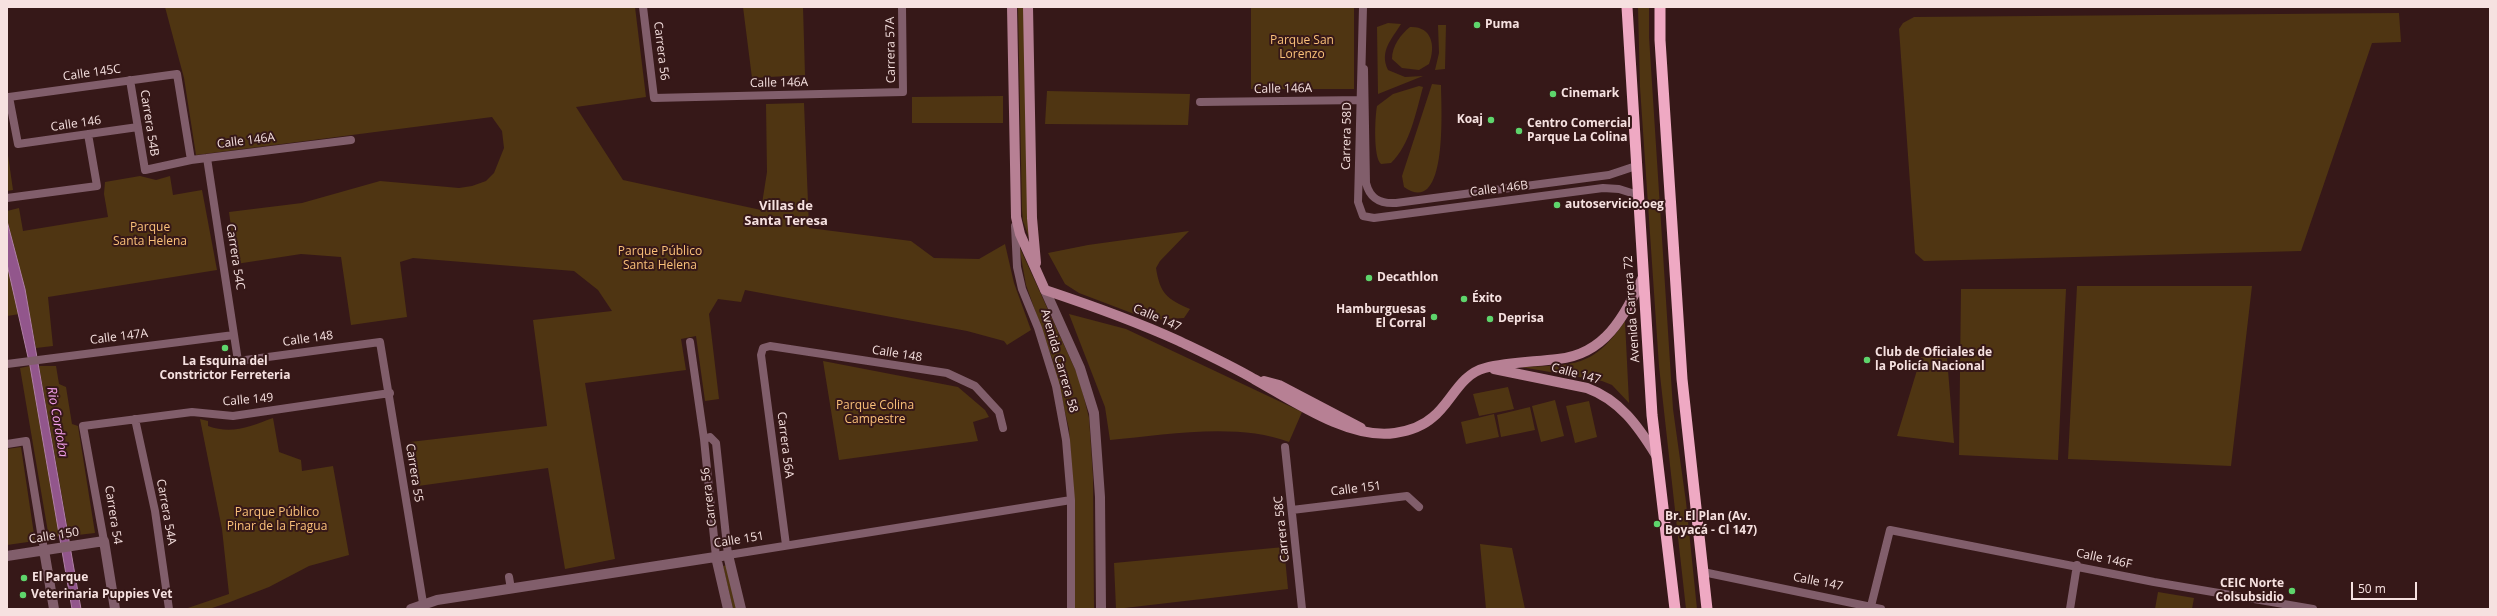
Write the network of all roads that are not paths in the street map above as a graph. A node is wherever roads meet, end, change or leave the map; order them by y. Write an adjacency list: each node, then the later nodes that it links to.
1 (643, 7): 10 (street, Carrera 56)
2 (902, 7): 9 (street, Carrera 57A)
3 (1012, 7): 27 (main road, Avenida Carrera 58)
4 (1028, 7): 28 (main road, Avenida Carrera 58)
5 (1363, 7): 11 (street, Carrera 58D)
6 (1627, 7): 19 (highway, Avenida Carrera 72)
7 (1660, 7): 60 (highway)
8 (130, 80): 13 (street, Carrera 54B); 16 (street, Calle 145C); 18 (street, Calle 145C)
9 (903, 92): 10 (street, Calle 146A)
10 (654, 98)
11 (1363, 100): 12 (street, Calle 146A); 25 (street, Carrera 58D); 26 (street, Carrera 58D)
12 (1200, 102)
13 (138, 127): 14 (street, Calle 146); 20 (street, Carrera 54B)
14 (88, 134): 16 (street, Calle 146); 24 (street)
15 (351, 140): 17 (street, Calle 146A)
16 (18, 144)
17 (207, 158): 18 (street, Calle 146A); 31 (street, Carrera 54C)
18 (191, 160): 20 (street, Calle 146A)
19 (1636, 166): 21 (street, Calle 146B); 23 (highway, Avenida Carrera 72)
20 (145, 170)
21 (1579, 179): 22 (street); 25 (street, Calle 146B)
22 (1581, 191): 23 (street, Calle 146B); 26 (street, Calle 146B)
23 (1638, 195): 29 (highway, Avenida Carrera 72)
24 (7, 198)
25 (1375, 199)
26 (1363, 216)
27 (1016, 218): 28 (main road, Avenida Carrera 58); 50 (street, Avenida Carrera 58)
28 (1037, 271): 30 (main road, Avenida Carrera 58)
29 (1643, 277): 37 (main road, Calle 147); 49 (highway, Avenida Carrera 72)
30 (1045, 290): 38 (main road, Calle 147); 72 (street, Avenida Carrera 58)
31 (234, 335): 35 (street, Carrera 54C); 36 (street, Calle 147A)
32 (380, 342): 35 (street, Calle 148); 39 (street, Carrera 55)
33 (690, 342): 46 (street, Carrera 56)
34 (763, 348): 44 (street, Calle 148); 54 (street, Carrera 56A)
35 (238, 361)
36 (7, 364)
37 (1486, 367): 45 (main road, Calle 147); 49 (main road, Calle 147)
38 (1254, 379): 40 (main road, Calle 147); 41 (main road, Calle 147)
39 (390, 393): 42 (street, Calle 149); 64 (street, Carrera 55)
40 (1316, 400): 41 (main road); 45 (main road, Calle 147)
41 (1304, 406): 45 (main road, Calle 147)
42 (135, 419): 43 (street, Calle 149); 67 (street, Carrera 54A)
43 (83, 426): 53 (street, Carrera 54)
44 (1004, 428)
45 (1369, 433)
46 (704, 439): 56 (street, Carrera 56); 58 (street, Carrera 56)
47 (7, 444): 55 (street)
48 (1285, 447): 52 (street, Carrera 58C)
49 (1657, 455): 74 (highway, Avenida Carrera 72)
50 (1071, 500): 54 (street, Calle 151); 71 (street, Avenida Carrera 58)
51 (1420, 507): 52 (street, Calle 151)
52 (1292, 510): 73 (street, Carrera 58C)
53 (104, 541): 55 (street, Calle 150); 66 (street, Carrera 54)
54 (786, 545): 56 (street, Calle 151)
55 (48, 550): 57 (street, Calle 150); 65 (street)
56 (728, 555): 58 (street, Calle 151); 70 (street, Carrera 56)
57 (7, 556)
58 (716, 557): 62 (street, Calle 151); 69 (street, Carrera 56)
59 (2077, 565): 63 (street, Calle 146F); 77 (street); 78 (street, Calle 146F)
60 (1702, 572): 63 (street, Calle 147); 75 (highway)
61 (509, 577): 62 (street)
62 (511, 589): 64 (street, Calle 151)
63 (1871, 606): 76 (street, Calle 147)
64 (423, 607): 68 (street, Calle 151)
65 (54, 609)
66 (115, 609)
67 (169, 609)
68 (411, 609)
69 (728, 609)
70 (741, 609)
71 (1071, 609)
72 (1101, 609)
73 (1302, 609)
74 (1675, 609)
75 (1707, 609)
76 (1881, 609)
77 (2070, 609)
78 (2313, 609)

